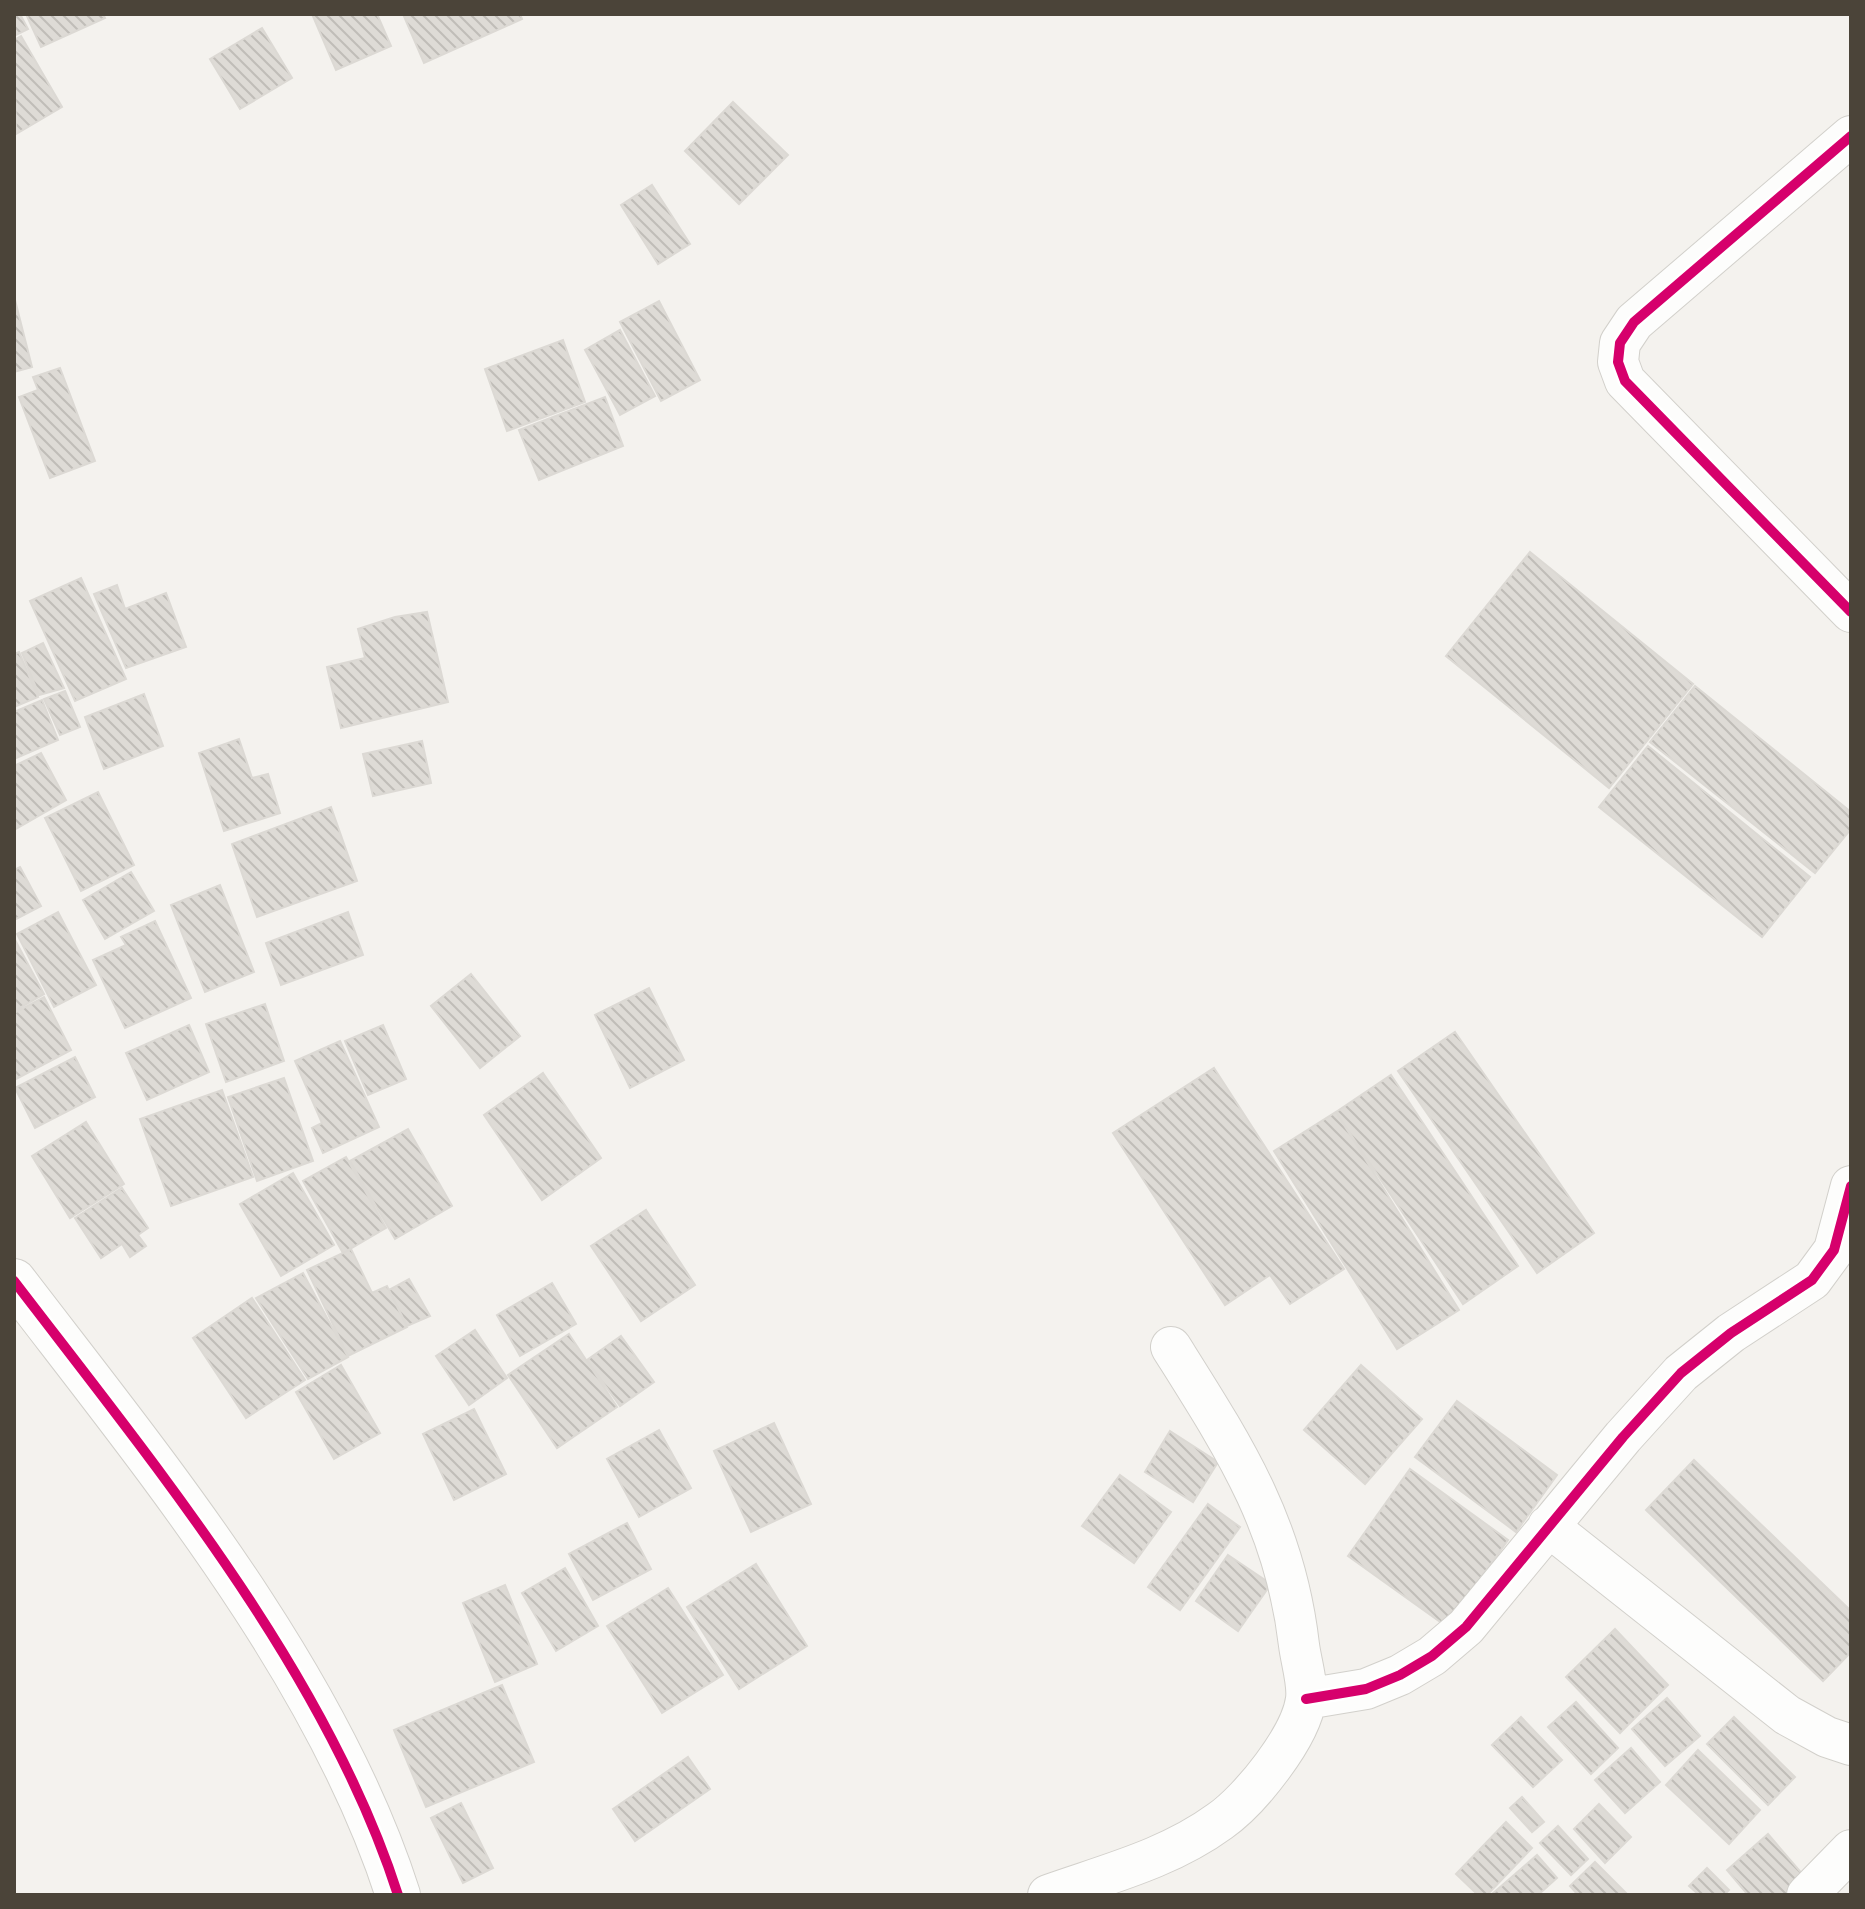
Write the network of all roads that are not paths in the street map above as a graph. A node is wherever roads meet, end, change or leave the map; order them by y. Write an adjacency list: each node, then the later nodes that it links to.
1 (1851, 136): 2 (street)
2 (1851, 612)
3 (1851, 1186): 6 (street)
4 (14, 1281): 10 (street)
5 (1171, 1347): 7 (street)
6 (1548, 1526): 7 (street); 8 (street)
7 (1306, 1699): 11 (street)
8 (1851, 1745)
9 (1851, 1850): 12 (street)
10 (398, 1895)
11 (1048, 1895)
12 (1807, 1895)

